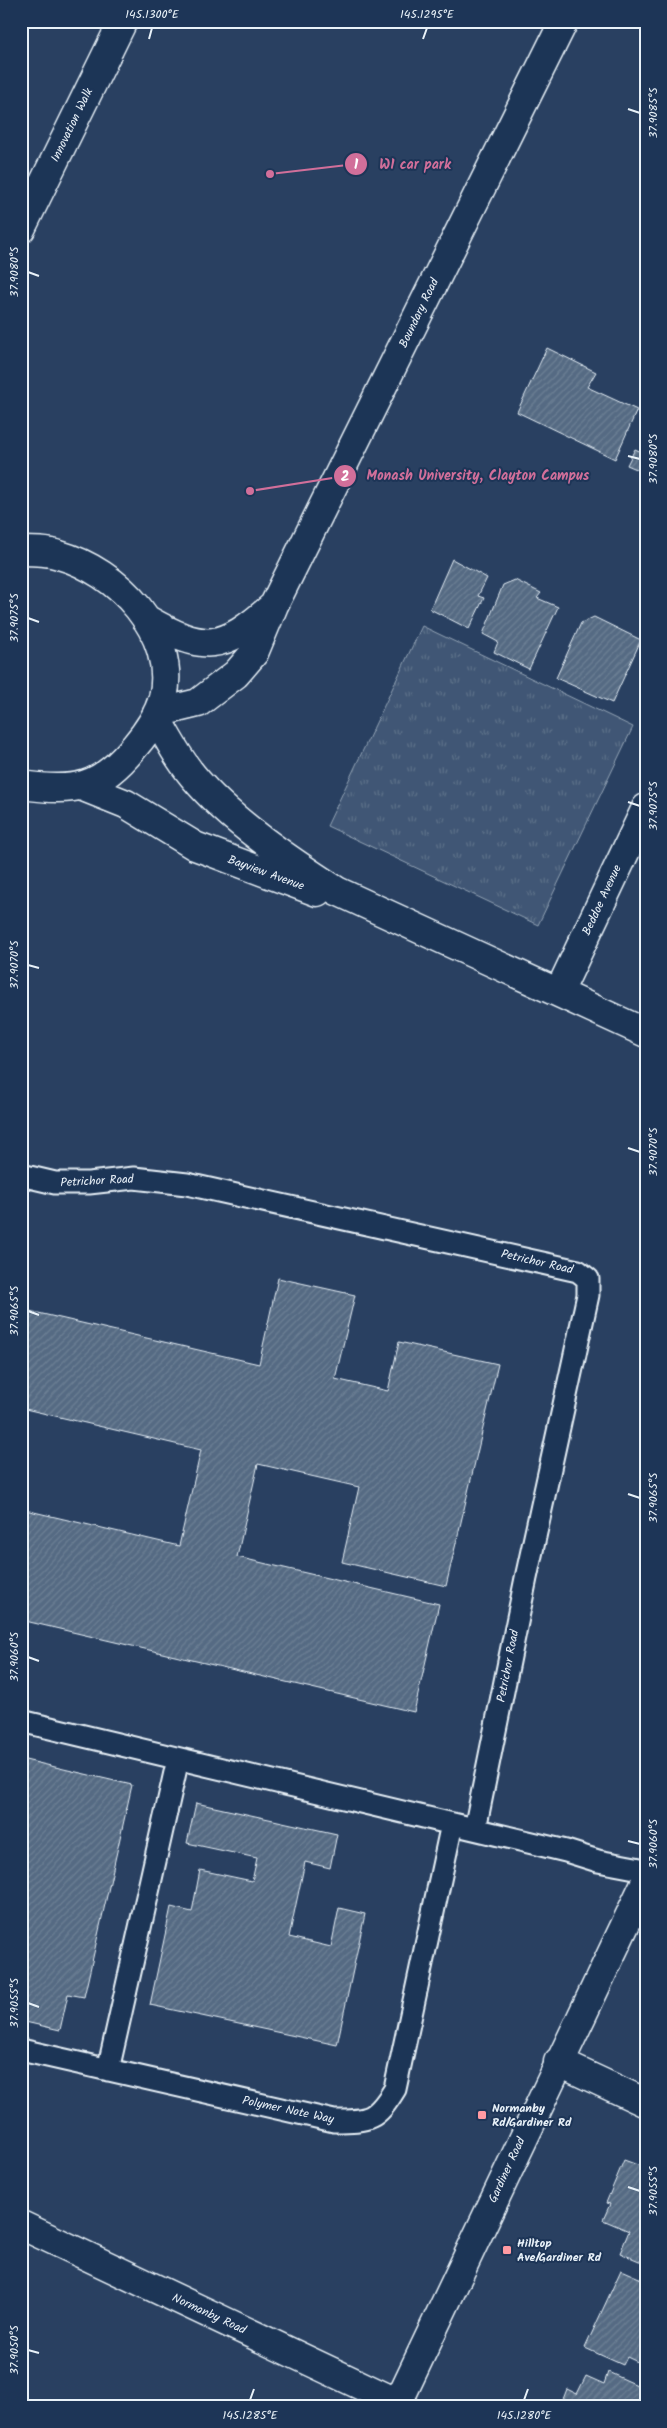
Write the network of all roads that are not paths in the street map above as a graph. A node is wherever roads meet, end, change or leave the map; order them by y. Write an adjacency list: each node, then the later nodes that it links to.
1 (123, 21): 3 (street, Innovation Walk)
2 (564, 21): 5 (street, Boundary Road)
3 (21, 229)
4 (21, 551): 6 (street)
5 (274, 605): 6 (street, Boundary Road); 7 (street, Boundary Road)
6 (146, 619): 7 (street)
7 (157, 715): 9 (street); 11 (street, Bayview Avenue)
8 (21, 785): 9 (street)
9 (81, 786): 11 (street, Bayview Avenue)
10 (646, 808): 12 (street, Beddoe Avenue)
11 (458, 948): 12 (street, Bayview Avenue)
12 (559, 992): 13 (street, Bayview Avenue)
13 (646, 1033)
14 (21, 1175): 18 (lane, Petrichor Road)
15 (21, 1721): 16 (lane)
16 (178, 1759): 17 (lane); 23 (lane)
17 (452, 1824): 18 (lane); 23 (lane, Polymer Note Way)
18 (475, 1829): 19 (lane)
19 (646, 1870)
20 (646, 1881): 22 (street, Gardiner Road)
21 (21, 2050): 23 (lane, Polymer Note Way)
22 (558, 2062): 24 (street); 26 (street, Gardiner Road)
23 (108, 2070)
24 (646, 2103)
25 (21, 2225): 26 (street, Normanby Road)
26 (396, 2405)

